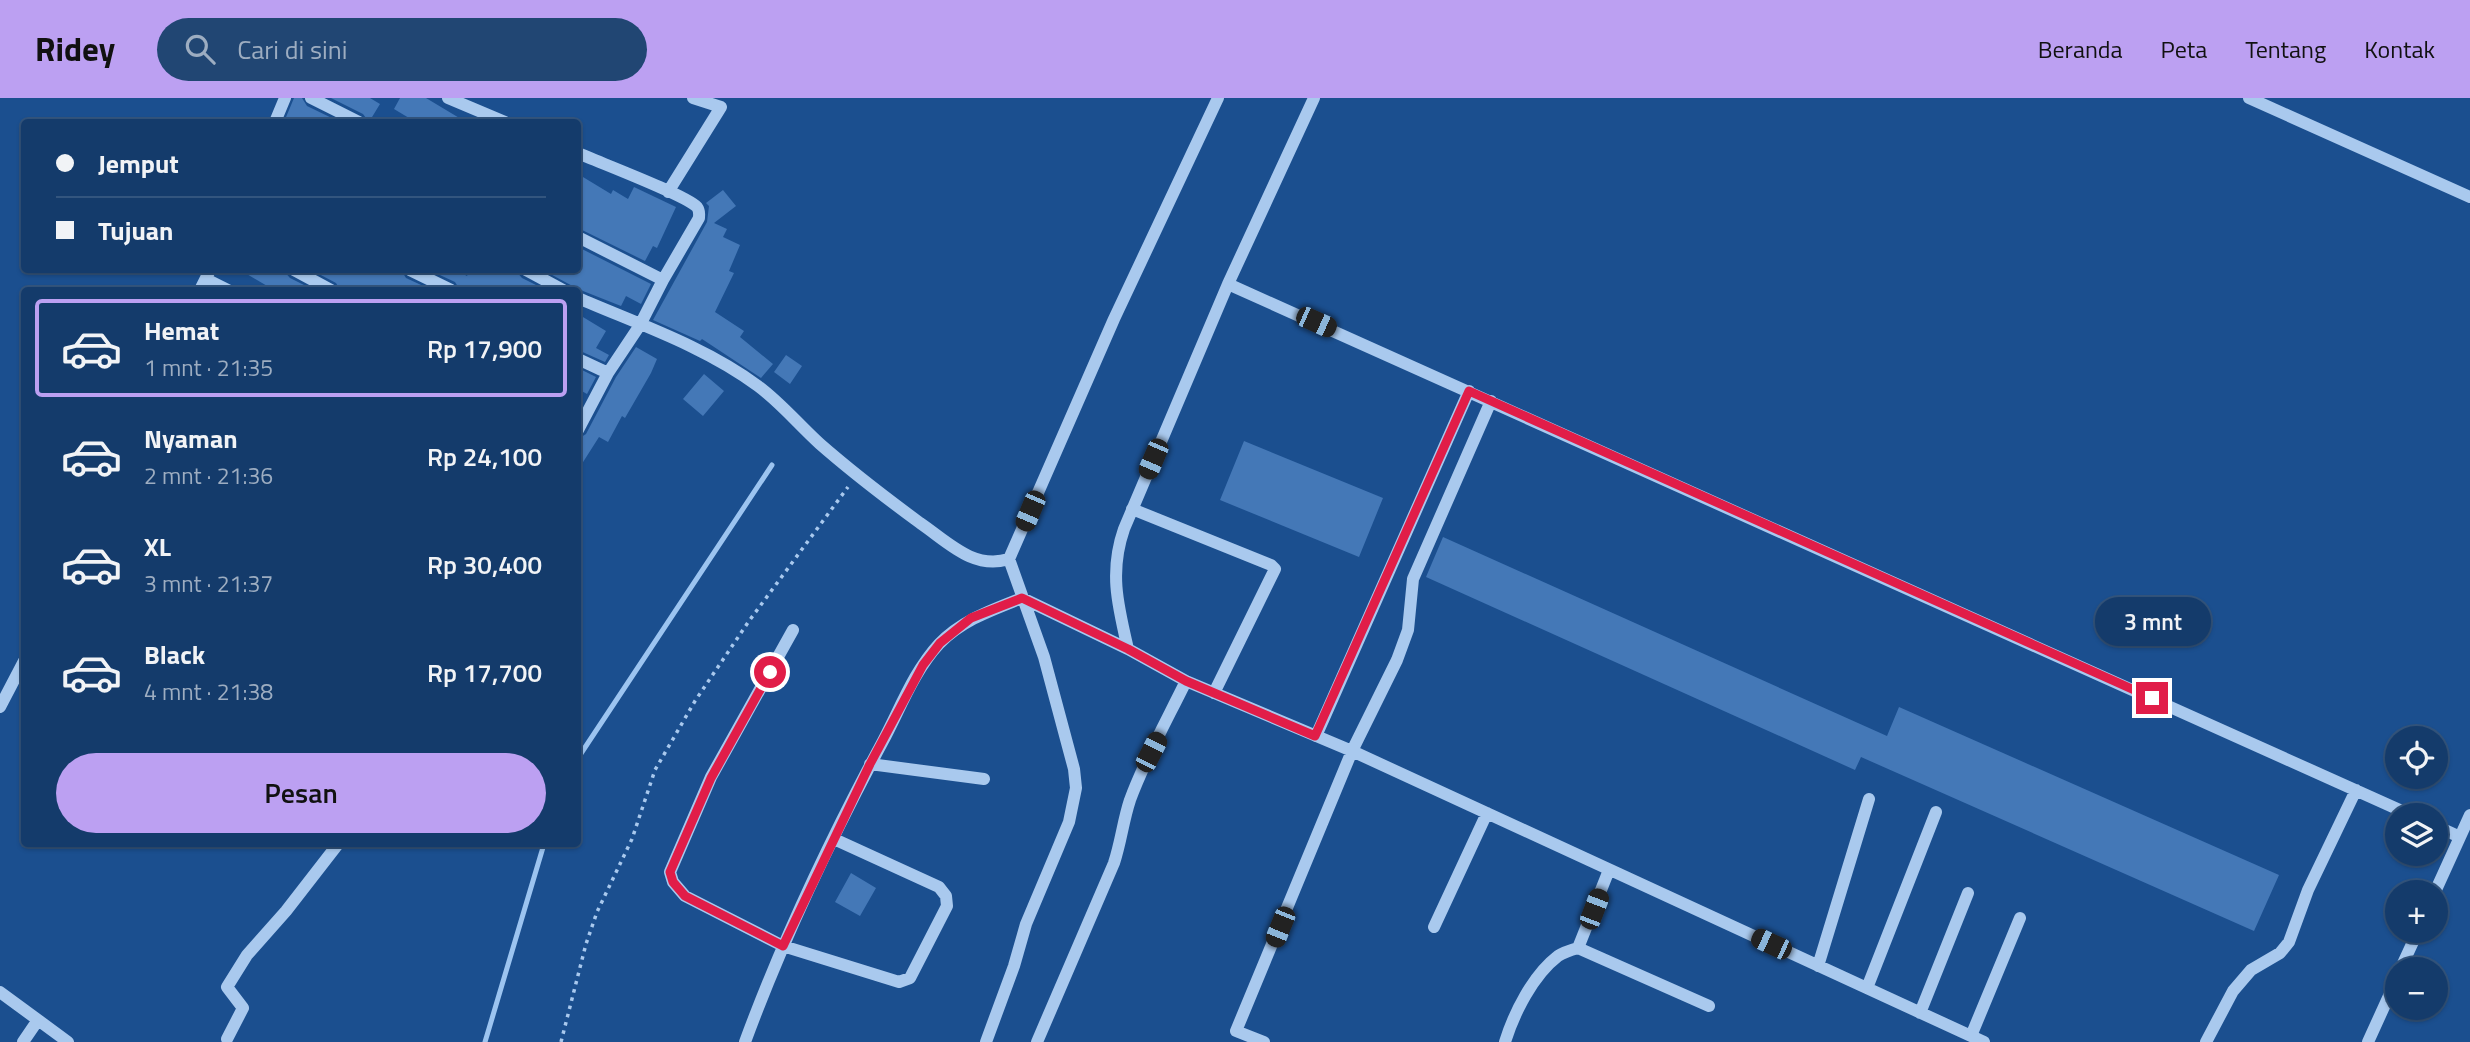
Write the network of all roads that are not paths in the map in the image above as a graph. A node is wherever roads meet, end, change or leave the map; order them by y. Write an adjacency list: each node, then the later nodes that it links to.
1 (285, 98): 8 (street)
2 (311, 98): 9 (street)
3 (448, 98): 10 (street)
4 (693, 98): 12 (street)
5 (1218, 98): 33 (street)
6 (1314, 98): 20 (street)
7 (2249, 98): 13 (street)
8 (276, 119)
9 (353, 119)
10 (498, 119)
11 (581, 154): 12 (street)
12 (668, 192): 19 (street)
13 (2470, 197)
14 (581, 239): 19 (street)
15 (300, 273): 22 (street)
16 (417, 273): 23 (street)
17 (532, 273): 24 (street)
18 (205, 280): 21 (street)
19 (663, 280): 26 (street)
20 (1228, 284): 29 (street); 32 (street)
21 (221, 287)
22 (325, 287)
23 (445, 287)
24 (557, 287)
25 (581, 299): 26 (street)
26 (640, 325): 28 (street); 33 (street)
27 (581, 360): 28 (street)
28 (608, 373): 31 (street)
29 (1469, 391): 30 (street); 41 (street)
30 (1491, 401): 42 (street); 45 (street)
31 (581, 421)
32 (1132, 509): 36 (street); 39 (street)
33 (1009, 559): 34 (street)
34 (1022, 598): 36 (street); 43 (street); 75 (street)
35 (793, 630): 60 (street)
36 (1128, 649): 38 (street)
37 (21, 667): 40 (street)
38 (1186, 681): 39 (street); 76 (street)
39 (1213, 693): 41 (street)
40 (0, 707)
41 (1315, 736): 42 (street)
42 (1352, 751): 49 (street); 69 (street)
43 (870, 764): 44 (street); 53 (street)
44 (984, 779)
45 (2356, 790): 47 (street); 80 (street)
46 (1869, 799): 62 (street)
47 (2385, 803)
48 (1936, 811): 63 (street)
49 (1487, 813): 55 (street); 59 (street)
50 (2470, 815): 52 (street)
51 (2448, 832): 52 (street)
52 (2460, 837): 56 (street)
53 (834, 839): 60 (street); 60 (street)
54 (336, 847): 71 (street)
55 (1609, 870): 61 (street); 62 (street)
56 (2440, 880)
57 (1968, 893): 67 (street)
58 (2020, 918): 70 (street)
59 (1434, 927)
60 (783, 946): 74 (street)
61 (1578, 948): 66 (street); 78 (street)
62 (1818, 966): 63 (street)
63 (1867, 988): 67 (street)
64 (0, 992): 68 (street)
65 (2385, 1005): 81 (street)
66 (1709, 1006)
67 (1920, 1013): 70 (street)
68 (38, 1020): 72 (street); 73 (street)
69 (1233, 1036): 77 (street)
70 (1971, 1036): 79 (street)
71 (227, 1039)
72 (23, 1042)
73 (68, 1042)
74 (745, 1042)
75 (986, 1042)
76 (1037, 1042)
77 (1264, 1042)
78 (1505, 1042)
79 (1984, 1042)
80 (2206, 1042)
81 (2368, 1042)

